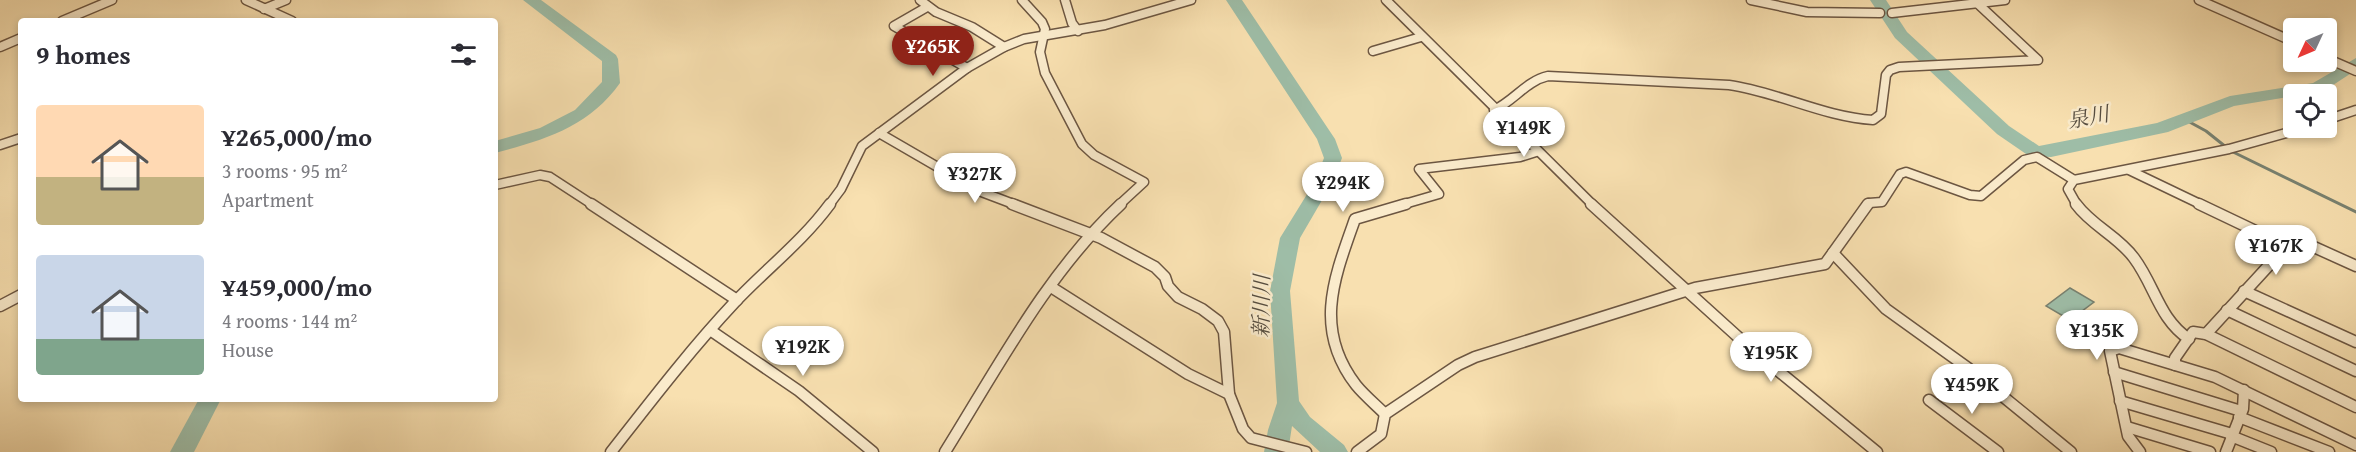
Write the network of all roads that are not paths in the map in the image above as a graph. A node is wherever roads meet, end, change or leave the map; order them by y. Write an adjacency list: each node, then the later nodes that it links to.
1 (112, 0): 17 (street)
2 (246, 0): 14 (street)
3 (285, 0): 14 (street)
4 (920, 0): 13 (street)
5 (1022, 0): 20 (street)
6 (1065, 0): 19 (street)
7 (1191, 0): 19 (street)
8 (1386, 0): 21 (street)
9 (1750, 0): 16 (street)
10 (2005, 0): 12 (street)
11 (2199, 0): 22 (street)
12 (1976, 2): 15 (street); 30 (street)
13 (927, 7): 25 (street); 28 (street)
14 (264, 9): 18 (street)
15 (1892, 13)
16 (1880, 14)
17 (69, 18)
18 (285, 18)
19 (1078, 31): 20 (street)
20 (1043, 35): 25 (street); 41 (street)
21 (1421, 37): 26 (street); 30 (street)
22 (2283, 37)
23 (18, 39): 24 (street)
24 (0, 47)
25 (1004, 47): 28 (street)
26 (1372, 51)
27 (2337, 63): 29 (street)
28 (967, 68): 33 (street)
29 (2356, 71)
30 (1494, 110): 37 (street)
31 (2356, 110): 32 (street)
32 (2337, 116)
33 (879, 133): 41 (street); 49 (street)
34 (2283, 134): 38 (street)
35 (18, 139): 36 (street)
36 (0, 145)
37 (1536, 152): 47 (street); 64 (street)
38 (2129, 170): 39 (street); 42 (street)
39 (2074, 180): 43 (street); 54 (street)
40 (498, 184): 49 (street)
41 (1090, 234): 45 (street); 60 (street)
42 (2285, 245): 44 (street); 46 (street)
43 (1833, 253): 47 (street); 76 (street)
44 (2356, 266)
45 (1051, 287): 60 (street); 71 (street)
46 (2244, 291): 51 (street); 55 (street)
47 (1685, 292): 64 (street); 74 (street)
48 (18, 297): 50 (street)
49 (737, 300): 52 (street)
50 (0, 306)
51 (2228, 310): 53 (street); 58 (street)
52 (710, 330): 69 (street); 70 (street)
53 (2206, 334): 54 (street); 63 (street)
54 (2189, 339): 56 (street)
55 (2356, 342)
56 (2175, 365): 57 (street); 59 (street)
57 (2114, 372): 62 (street); 65 (street)
58 (2356, 372)
59 (2244, 390): 65 (street); 68 (street)
60 (1229, 394): 72 (street)
61 (1929, 400): 75 (street)
62 (2120, 401): 66 (street); 67 (street)
63 (2356, 407)
64 (1385, 414): 73 (street)
65 (2240, 414): 67 (street); 81 (street)
66 (2127, 427): 77 (street); 78 (street)
67 (2231, 435): 79 (street); 80 (street)
68 (2356, 445)
69 (611, 452)
70 (873, 452)
71 (945, 452)
72 (1306, 452)
73 (1357, 452)
74 (1876, 452)
75 (1998, 452)
76 (2071, 452)
77 (2140, 452)
78 (2211, 452)
79 (2226, 452)
80 (2271, 452)
81 (2329, 452)

